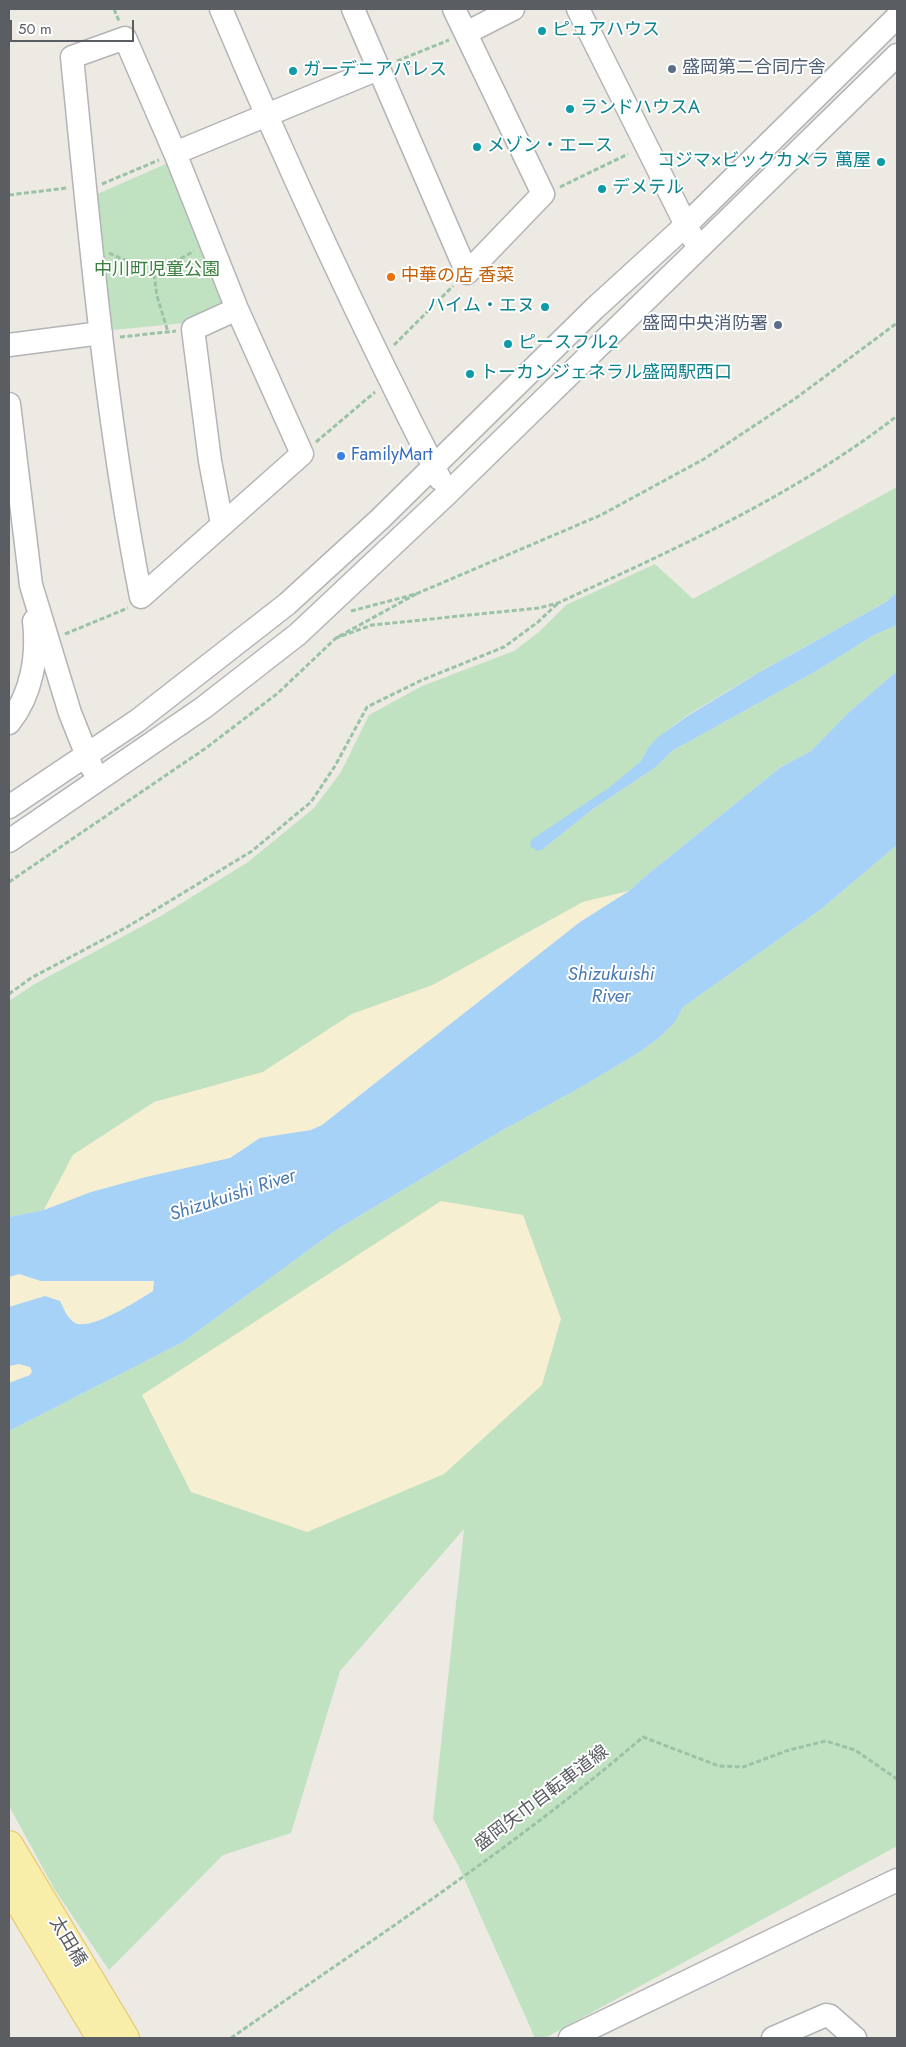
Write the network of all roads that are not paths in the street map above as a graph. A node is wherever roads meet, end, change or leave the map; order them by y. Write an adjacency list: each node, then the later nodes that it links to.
1 (221, 9): 10 (street)
2 (353, 9): 9 (street)
3 (454, 9): 7 (street)
4 (513, 9): 7 (street)
5 (578, 9): 12 (street)
6 (897, 17): 12 (street)
7 (466, 32): 9 (street)
8 (897, 55): 13 (street)
9 (378, 69): 10 (street)
10 (266, 116): 11 (street); 18 (street)
11 (175, 153): 14 (street); 15 (street)
12 (686, 226): 13 (street); 18 (street)
13 (698, 249): 19 (street)
14 (236, 309): 20 (street); 20 (street)
15 (101, 336): 16 (street); 20 (street)
16 (9, 345)
17 (9, 404): 21 (street)
18 (433, 466): 19 (street); 23 (street)
19 (447, 494): 24 (street)
20 (222, 524)
21 (31, 585): 22 (street); 23 (street)
22 (9, 723)
23 (87, 755): 24 (street); 25 (street)
24 (98, 781): 26 (street)
25 (9, 807)
26 (9, 841)
27 (9, 1845): 31 (main road, 太田橋)
28 (897, 1880): 32 (street)
29 (9, 1886): 30 (main road, 太田橋)
30 (101, 2038)
31 (125, 2038)
32 (570, 2038)
33 (773, 2038): 34 (street)
34 (855, 2038)

